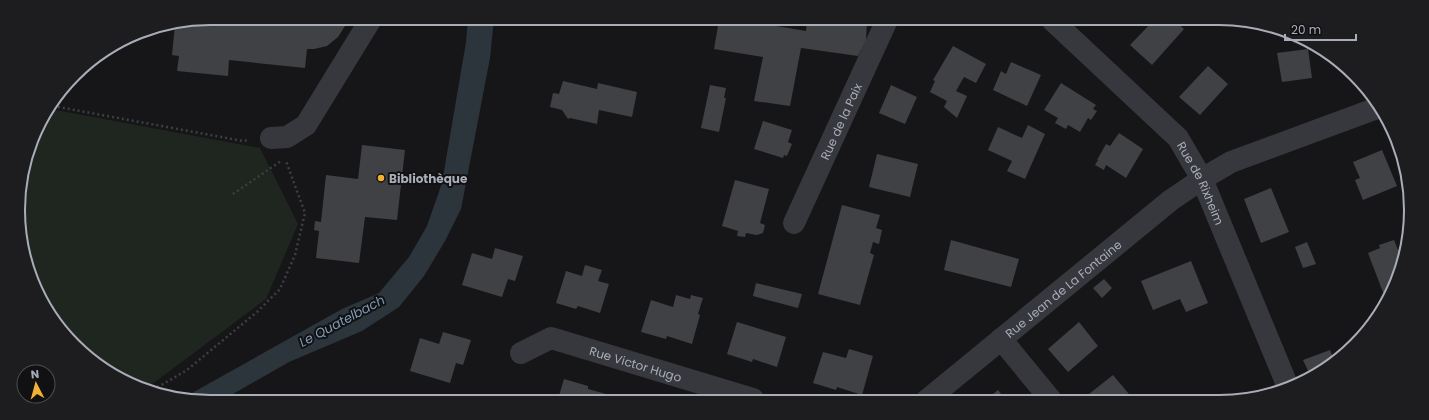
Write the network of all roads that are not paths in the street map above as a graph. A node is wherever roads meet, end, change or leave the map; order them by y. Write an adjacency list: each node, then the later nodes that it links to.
1 (367, 25): 5 (street)
2 (885, 25): 7 (street, Rue de la Paix)
3 (1057, 25): 6 (street, Rue de Rixheim)
4 (1374, 109): 6 (street, Rue Jean de La Fontaine)
5 (271, 138)
6 (1202, 179): 8 (street, Rue Jean de La Fontaine); 10 (street, Rue de Rixheim)
7 (794, 223)
8 (1001, 339): 12 (street, Rue Jean de La Fontaine); 13 (street)
9 (521, 353): 11 (street, Rue Victor Hugo)
10 (1286, 382)
11 (737, 395)
12 (933, 395)
13 (1047, 395)

